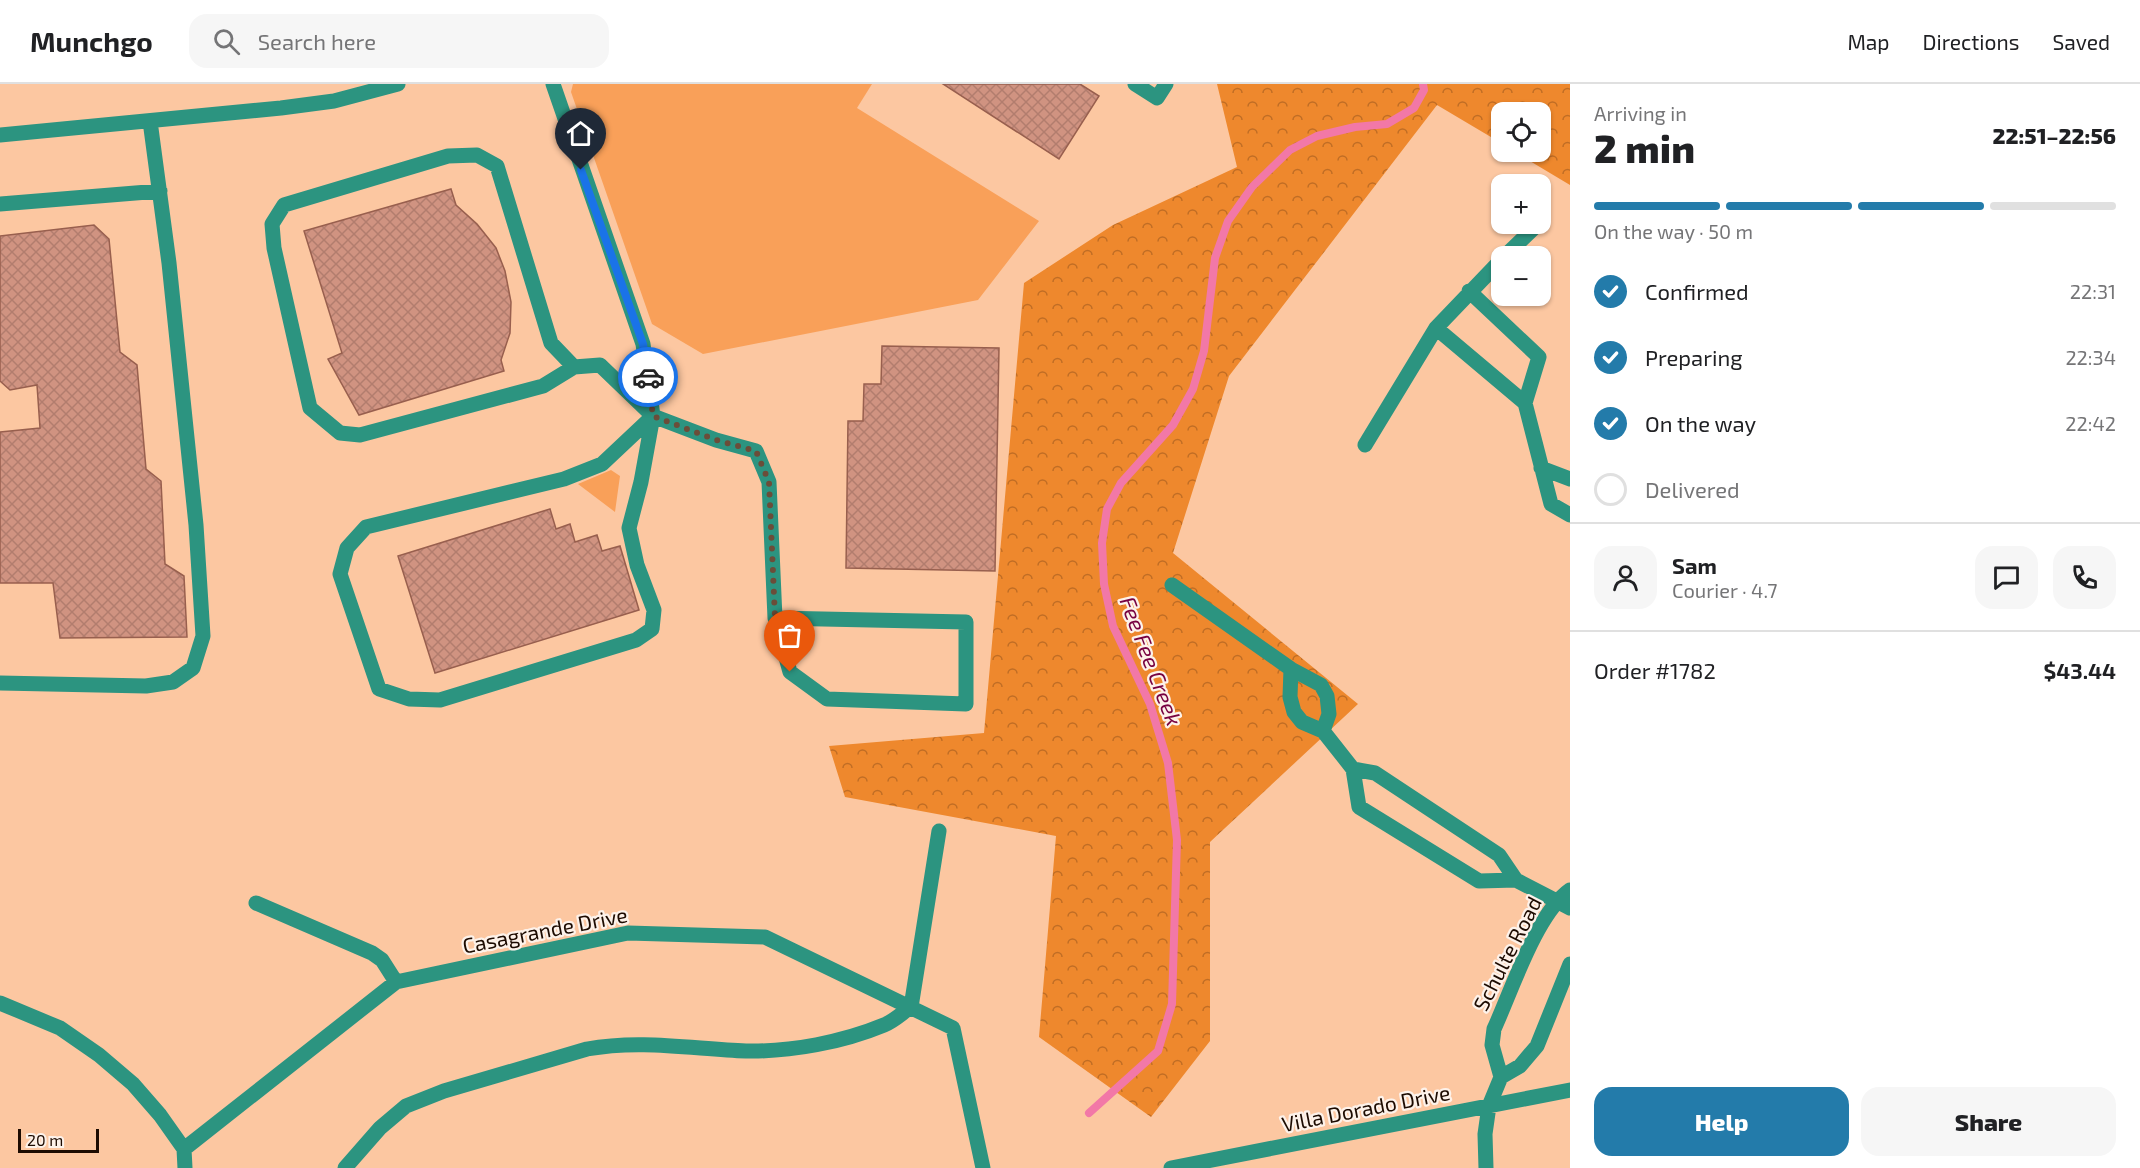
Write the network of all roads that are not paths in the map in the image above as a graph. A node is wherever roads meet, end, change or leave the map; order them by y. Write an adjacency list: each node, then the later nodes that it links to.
1 (398, 84): 5 (street)
2 (553, 84): 16 (street)
3 (1135, 84): 4 (street)
4 (1166, 84)
5 (150, 121): 6 (street); 7 (street)
6 (0, 135)
7 (160, 190): 8 (street); 24 (street)
8 (0, 204)
9 (1528, 234): 10 (street)
10 (1515, 246)
11 (1491, 270): 12 (street)
12 (1469, 291): 13 (street); 15 (street)
13 (1436, 327): 15 (street); 17 (street)
14 (574, 368): 14 (street); 16 (street)
15 (1525, 403): 18 (street)
16 (653, 416): 16 (street); 22 (street)
17 (1365, 445)
18 (1541, 468): 19 (street); 20 (street)
19 (1570, 479)
20 (1570, 515)
21 (1172, 585): 23 (street)
22 (775, 618): 22 (street)
23 (1291, 669): 25 (street); 25 (street)
24 (0, 683)
25 (1323, 731): 26 (street)
26 (1353, 769): 28 (street); 28 (street)
27 (939, 831): 35 (street)
28 (1516, 880): 31 (street)
29 (1570, 890): 31 (street, Schulte Road)
30 (255, 903): 33 (street)
31 (1563, 905): 36 (street, Schulte Road)
32 (1570, 964): 36 (street)
33 (396, 982): 35 (street, Casagrande Drive); 39 (street, Casagrande Drive)
34 (0, 1004): 39 (street)
35 (911, 1007): 41 (street); 42 (street, Casagrande Drive)
36 (1501, 1077): 38 (street)
37 (1570, 1090): 38 (street, Villa Dorado Drive)
38 (1489, 1106): 43 (street, Villa Dorado Drive); 44 (street)
39 (184, 1149): 40 (street)
40 (185, 1168)
41 (345, 1168)
42 (983, 1168)
43 (1171, 1168)
44 (1486, 1168)

